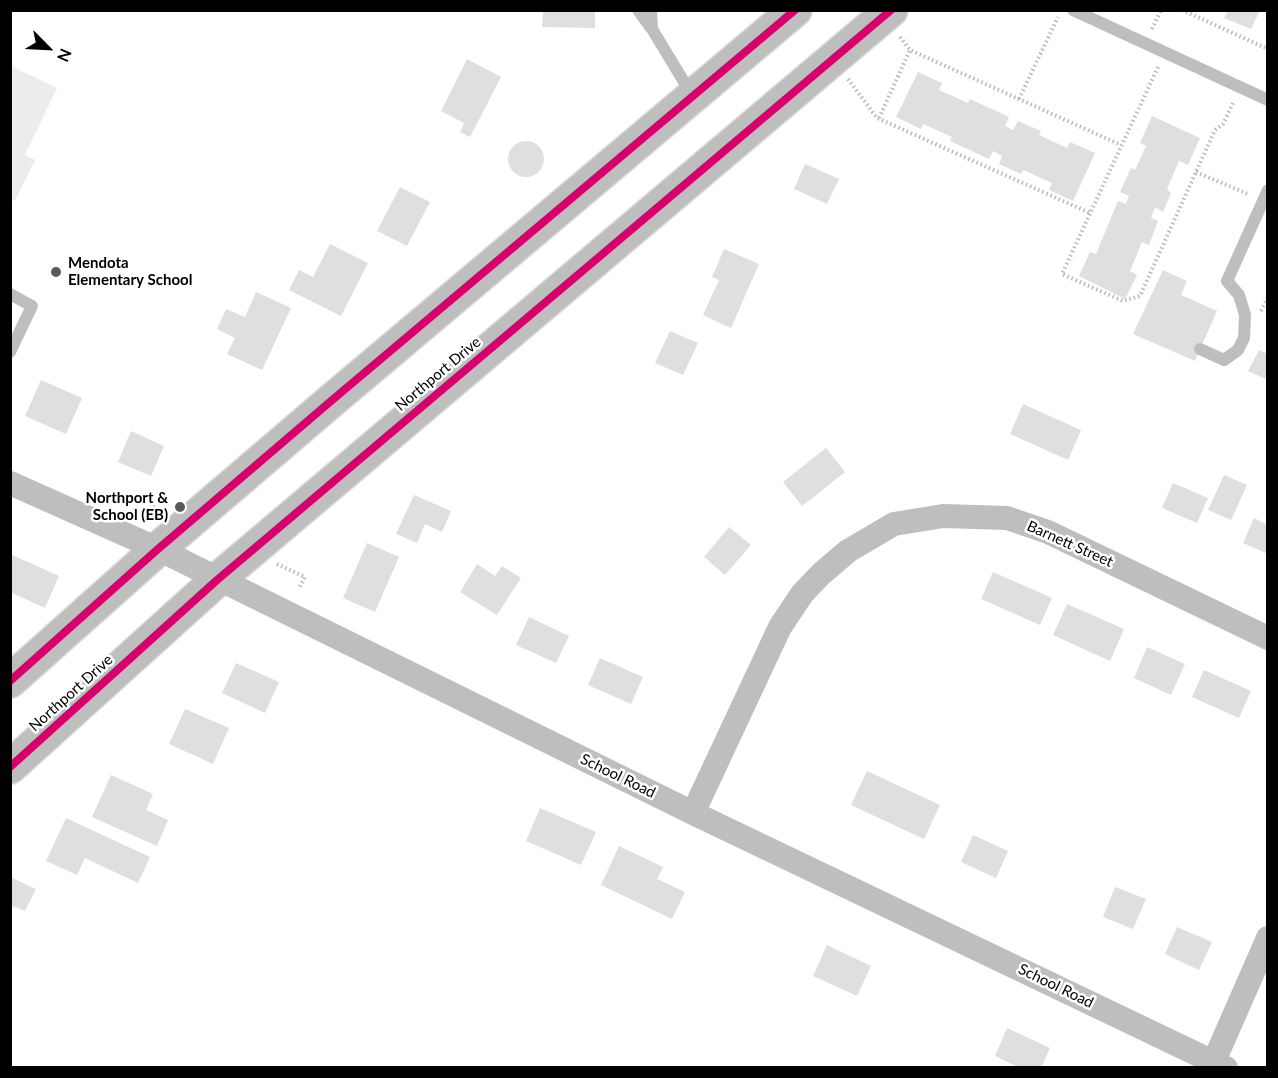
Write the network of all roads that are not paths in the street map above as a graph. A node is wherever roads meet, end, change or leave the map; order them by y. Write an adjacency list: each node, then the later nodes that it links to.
1 (638, 10): 6 (lane)
2 (651, 10): 6 (lane)
3 (795, 10): 7 (main road)
4 (1073, 10): 8 (lane)
5 (892, 20): 15 (main road, Northport Drive)
6 (652, 29): 7 (lane)
7 (692, 96): 14 (main road)
8 (1268, 100)
9 (1265, 196): 11 (lane)
10 (10, 294): 12 (lane)
11 (1200, 349)
12 (10, 352)
13 (10, 483): 14 (street, School Road)
14 (158, 549): 15 (street, School Road); 17 (main road)
15 (217, 580): 18 (main road, Northport Drive); 19 (street, School Road)
16 (1268, 638): 19 (street, Barnett Street)
17 (10, 681)
18 (10, 767)
19 (693, 813): 21 (street, School Road)
20 (1268, 938): 21 (street)
21 (1216, 1066)

